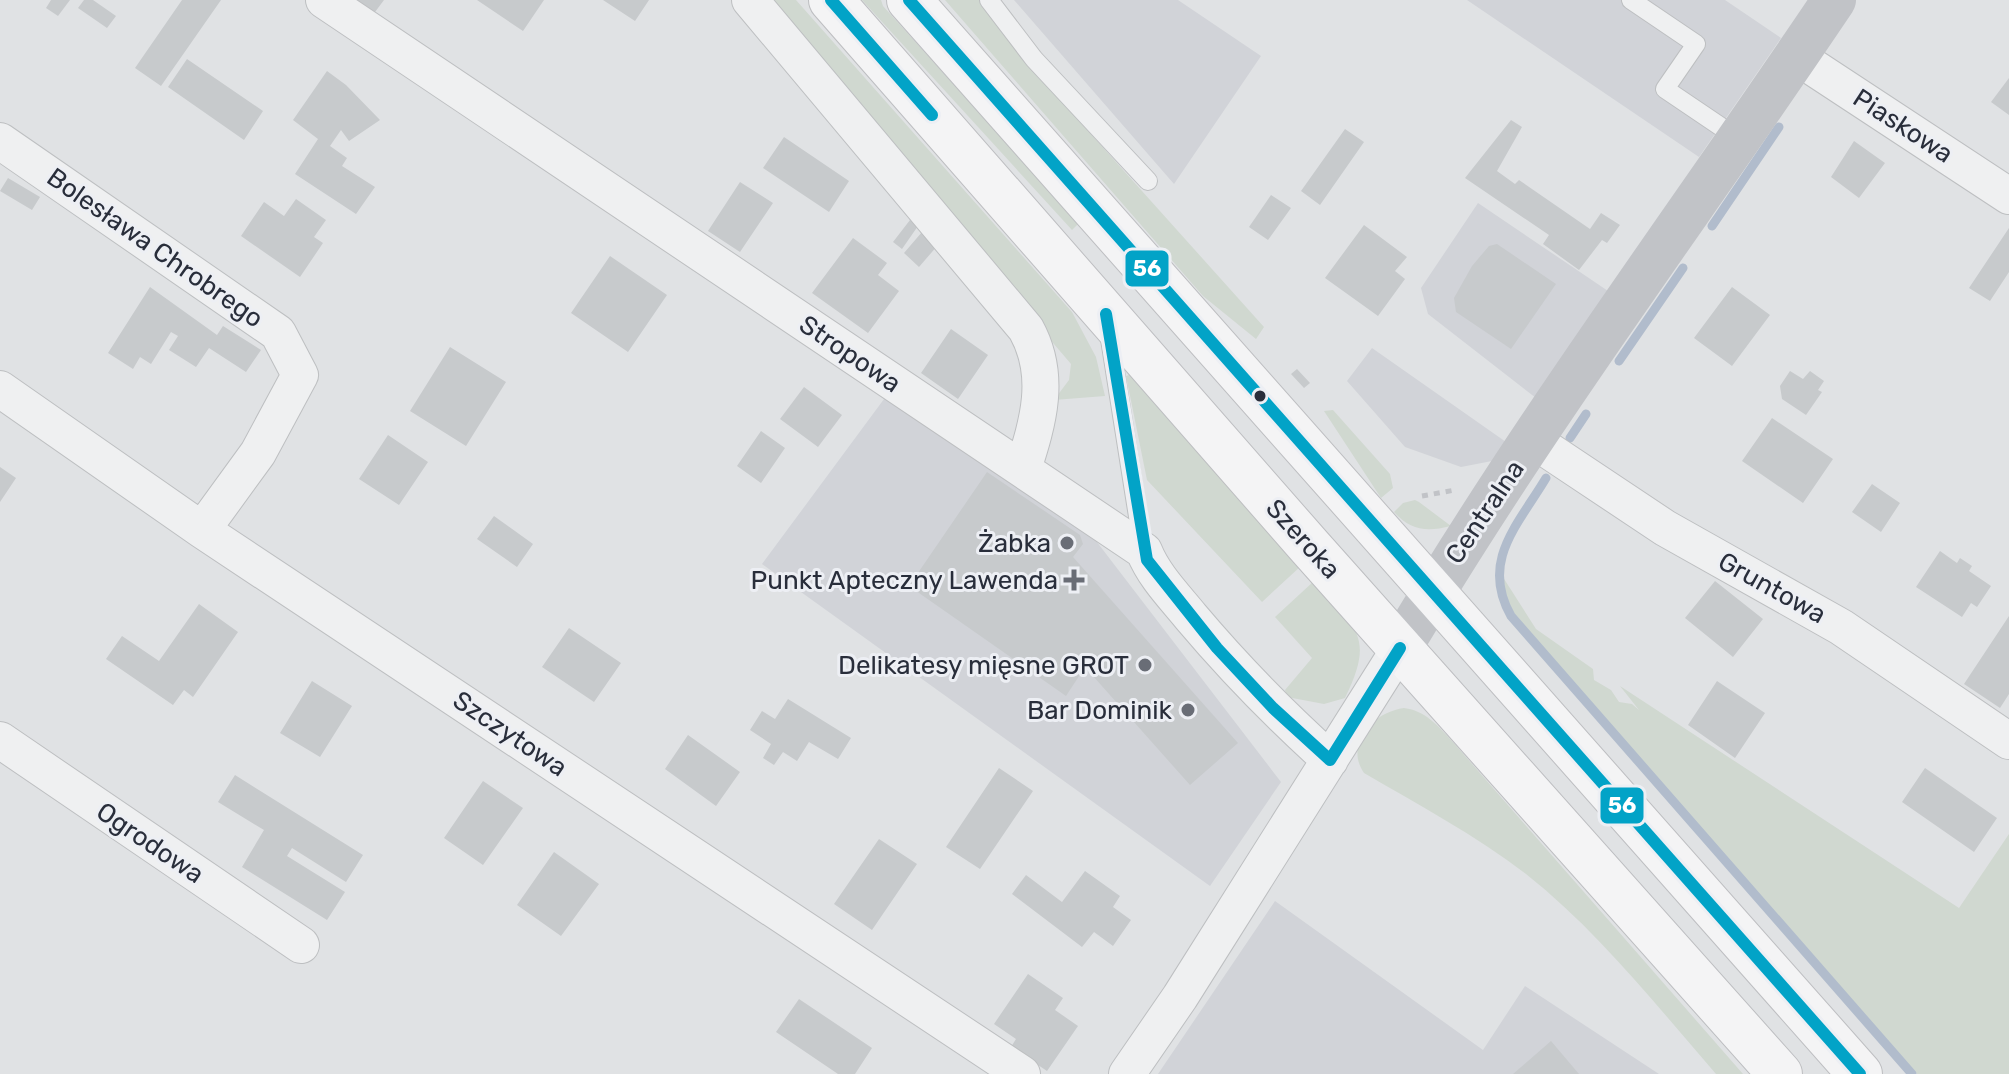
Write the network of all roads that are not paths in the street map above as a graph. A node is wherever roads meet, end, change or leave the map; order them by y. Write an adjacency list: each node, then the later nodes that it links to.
1 (324, 0): 16 (street, Stropowa)
2 (750, 0): 16 (street)
3 (831, 0): 13 (main road, Szeroka)
4 (909, 0): 19 (main road)
5 (989, 0): 11 (lane)
6 (1631, 0): 9 (lane)
7 (1834, 0): 8 (street, Centralna)
8 (1796, 56): 9 (street, Centralna); 12 (street, Piaskowa)
9 (1739, 139): 15 (street, Centralna)
10 (0, 141): 17 (street, Bolesława Chrobrego)
11 (1148, 181)
12 (2009, 196)
13 (1106, 314): 18 (lane); 20 (main road, Szeroka)
14 (0, 389): 17 (street, Szczytowa)
15 (1533, 440): 19 (street, Centralna); 22 (street, Gruntowa)
16 (1023, 469): 18 (street, Stropowa)
17 (202, 530): 25 (street, Szczytowa)
18 (1144, 551): 23 (street, Stropowa)
19 (1435, 590): 20 (street, Centralna); 28 (main road)
20 (1400, 648): 23 (street, Centralna); 27 (main road, Szeroka)
21 (0, 740): 24 (street, Ogrodowa)
22 (2009, 741)
23 (1330, 760): 26 (street, Centralna)
24 (301, 945)
25 (1022, 1074)
26 (1127, 1074)
27 (1780, 1074)
28 (1860, 1074)

